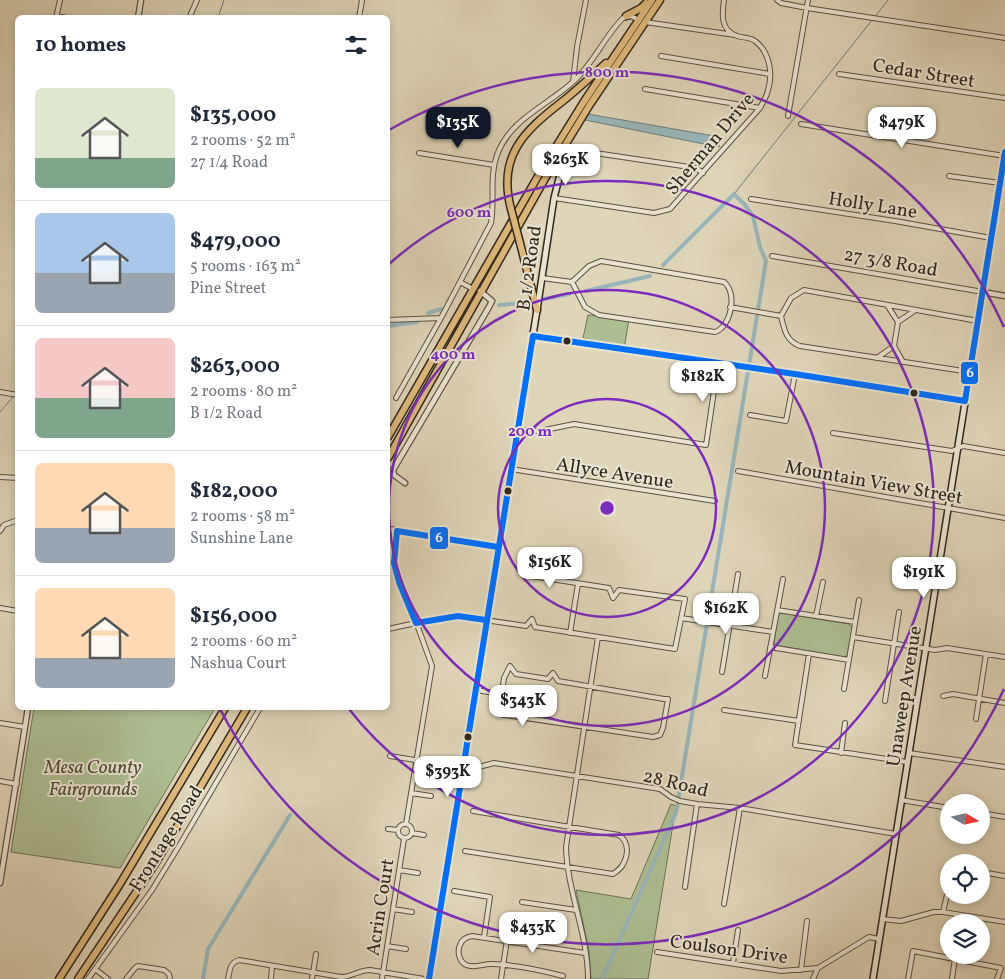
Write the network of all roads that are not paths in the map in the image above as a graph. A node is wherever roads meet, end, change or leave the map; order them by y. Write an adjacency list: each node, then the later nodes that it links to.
1 (60, 0): 12 (street)
2 (141, 0): 13 (street)
3 (197, 0): 14 (street)
4 (362, 0): 15 (street)
5 (586, 0): 24 (street)
6 (651, 0): 16 (highway); 17 (highway)
7 (660, 0): 17 (highway)
8 (724, 0): 18 (street)
9 (777, 0): 11 (street)
10 (808, 0): 11 (street)
11 (807, 8): 19 (street); 29 (street)
12 (56, 15)
13 (138, 15)
14 (190, 15)
15 (360, 15)
16 (626, 16): 17 (street); 24 (street)
17 (642, 21): 18 (street); 21 (highway); 27 (highway)
18 (735, 35): 22 (street, Sherman Drive)
19 (1005, 38)
20 (661, 56): 22 (street)
21 (611, 61): 42 (highway); 52 (highway, bridge)
22 (770, 74): 28 (street, Sherman Drive)
23 (839, 74): 26 (street, Cedar Street)
24 (573, 82): 34 (street)
25 (645, 89): 28 (street)
26 (1005, 98)
27 (589, 106): 33 (highway); 47 (highway)
28 (760, 108): 35 (street, Sherman Drive)
29 (788, 116)
30 (802, 124): 32 (street)
31 (419, 152): 34 (street)
32 (1005, 154): 37 (main road, Unaweep Avenue)
33 (565, 155): 35 (street); 38 (main road, B 1/2 Road)
34 (494, 165): 44 (street)
35 (703, 173): 38 (street, Sherman Drive)
36 (949, 176): 37 (street)
37 (1000, 183): 40 (main road, Unaweep Avenue)
38 (554, 198): 43 (main road, B 1/2 Road)
39 (751, 199): 40 (street, Holly Lane)
40 (991, 238): 48 (main road, Unaweep Avenue)
41 (772, 256): 48 (street, 27 3/8 Road)
42 (480, 277): 46 (highway); 47 (highway)
43 (542, 278): 45 (street); 52 (main road, B 1/2 Road)
44 (460, 282): 46 (street); 56 (street)
45 (572, 282): 51 (street); 51 (street)
46 (473, 289): 54 (highway); 73 (highway)
47 (480, 291): 54 (highway); 84 (street)
48 (982, 292): 49 (street, 27 3/8 Road); 58 (main road, Unaweep Avenue)
49 (1005, 296)
50 (887, 305): 53 (street); 55 (street); 59 (street)
51 (730, 308): 55 (street)
52 (537, 310): 60 (main road, B 1/2 Road)
53 (915, 310): 58 (street); 59 (street)
54 (470, 311): 75 (highway)
55 (781, 316): 62 (street)
56 (441, 318): 57 (street); 69 (street)
57 (390, 320)
58 (978, 320): 65 (main road, Unaweep Avenue)
59 (898, 322): 61 (street)
60 (533, 336): 64 (street); 72 (main road, B 1/2 Road)
61 (894, 346): 62 (street); 63 (street)
62 (876, 358): 63 (street)
63 (903, 362): 65 (street)
64 (718, 364): 66 (street); 72 (street)
65 (970, 372): 70 (main road, Unaweep Avenue)
66 (795, 374): 70 (street); 71 (street)
67 (0, 392): 68 (street)
68 (15, 394)
69 (396, 398)
70 (965, 402): 76 (main road, Unaweep Avenue)
71 (750, 415)
72 (518, 430): 80 (main road, B 1/2 Road)
73 (390, 433)
74 (833, 433): 76 (street)
75 (393, 449): 78 (highway); 79 (highway)
76 (958, 449): 77 (street); 86 (main road, Unaweep Avenue)
77 (1005, 453)
78 (390, 454)
79 (390, 458)
80 (511, 470): 85 (street, Allyce Avenue); 92 (main road, B 1/2 Road)
81 (738, 471): 86 (street, Mountain View Street)
82 (0, 476): 83 (street)
83 (15, 478)
84 (405, 484)
85 (715, 501)
86 (948, 508): 87 (street, Mountain View Street); 118 (main road, Unaweep Avenue)
87 (1005, 518)
88 (15, 521): 91 (street)
89 (390, 529): 90 (street)
90 (397, 531): 92 (street); 107 (street)
91 (0, 532)
92 (498, 547): 105 (main road, B 1/2 Road)
93 (738, 574): 108 (street)
94 (525, 575): 97 (street)
95 (782, 579): 101 (street)
96 (822, 582): 103 (street)
97 (578, 584): 104 (street); 111 (street)
98 (859, 600): 106 (street)
99 (0, 608): 100 (street)
100 (15, 610)
101 (777, 610): 103 (street); 110 (street)
102 (899, 612): 116 (street)
103 (816, 616): 106 (street)
104 (681, 618): 108 (street); 115 (street)
105 (486, 620): 107 (street); 111 (street); 128 (main road, B 1/2 Road)
106 (855, 622): 114 (street)
107 (416, 623): 109 (street); 149 (street)
108 (730, 626): 110 (street); 123 (street)
109 (390, 629)
110 (773, 632): 117 (street)
111 (570, 633): 112 (street)
112 (598, 637): 115 (street); 126 (street)
113 (640, 637): 115 (street)
114 (853, 637): 116 (street); 122 (street)
115 (638, 643)
116 (894, 643): 118 (street); 133 (street)
117 (770, 647): 119 (street); 124 (street)
118 (926, 648): 120 (street); 147 (main road, Unaweep Avenue)
119 (809, 654): 122 (street); 141 (street)
120 (986, 654): 121 (street); 132 (street)
121 (1005, 657)
122 (849, 660): 127 (street)
123 (722, 672)
124 (765, 676)
125 (633, 686): 130 (street)
126 (591, 687): 129 (street); 130 (street); 144 (street)
127 (844, 689)
128 (475, 690): 129 (street); 152 (main road, B 1/2 Road)
129 (502, 694): 144 (street)
130 (632, 694): 144 (street)
131 (943, 696): 132 (street)
132 (979, 698): 134 (street); 140 (street)
133 (885, 701)
134 (1005, 703)
135 (28, 710): 145 (street)
136 (224, 710): 216 (highway)
137 (244, 710): 217 (highway)
138 (259, 710): 209 (street, Frontage Road)
139 (724, 710): 141 (street)
140 (976, 719)
141 (799, 720): 146 (street)
142 (0, 723): 145 (street)
143 (845, 723): 146 (street)
144 (584, 727): 153 (street)
145 (25, 728): 155 (street)
146 (841, 753): 150 (street)
147 (909, 753): 150 (main road, Unaweep Avenue); 151 (street)
148 (390, 756): 149 (street, 28 Road)
149 (417, 760): 152 (street, 28 Road); 156 (street)
150 (907, 762): 158 (main road, Unaweep Avenue)
151 (1005, 767)
152 (463, 768): 153 (street, 28 Road); 226 (main road, B 1/2 Road)
153 (576, 777): 159 (street, 28 Road); 166 (street)
154 (0, 781): 155 (street)
155 (17, 784): 174 (street)
156 (412, 793): 157 (street); 165 (street)
157 (431, 796)
158 (901, 800): 160 (street); 170 (main road, Unaweep Avenue)
159 (697, 804): 161 (street, 28 Road); 181 (street)
160 (940, 806)
161 (740, 808): 170 (street, 28 Road); 184 (street)
162 (473, 811): 166 (street)
163 (990, 814): 164 (street)
164 (1005, 817)
165 (406, 824): 168 (street); 169 (street)
166 (568, 828): 175 (street); 175 (street)
167 (388, 829): 168 (street)
168 (398, 830): 172 (street)
169 (412, 833): 171 (street); 172 (street)
170 (896, 834): 190 (main road, Unaweep Avenue)
171 (424, 835)
172 (404, 839): 176 (street, Acrin Court)
173 (465, 851): 175 (street)
174 (2, 856): 180 (street)
175 (566, 868): 187 (street)
176 (399, 870): 177 (street); 186 (street, Acrin Court)
177 (418, 873)
178 (990, 874): 179 (street)
179 (1005, 876)
180 (0, 883)
181 (685, 887)
182 (454, 891): 194 (street)
183 (522, 902): 187 (street)
184 (724, 904)
185 (945, 904): 189 (street)
186 (393, 908): 188 (street); 197 (street, Acrin Court)
187 (576, 910): 200 (street)
188 (412, 912)
189 (943, 912): 190 (street); 192 (street)
190 (882, 919): 195 (main road, Unaweep Avenue)
191 (807, 921): 210 (street)
192 (1005, 922)
193 (738, 930): 203 (street)
194 (484, 937): 196 (street); 206 (street)
195 (879, 939): 208 (street, Coulson Drive); 230 (main road, Unaweep Avenue)
196 (507, 940): 200 (street); 206 (street)
197 (387, 946): 198 (street); 211 (street, Acrin Court)
198 (406, 949)
199 (657, 952): 203 (street, Coulson Drive)
200 (585, 953): 228 (street)
201 (316, 954): 212 (street)
202 (940, 956): 231 (street)
203 (733, 963): 210 (street, Coulson Drive)
204 (954, 964): 232 (street)
205 (982, 964): 233 (street)
206 (503, 965): 213 (street); 227 (street)
207 (272, 967): 212 (street); 221 (street); 222 (street)
208 (818, 968): 210 (street, Coulson Drive); 229 (street)
209 (95, 969): 218 (street, Frontage Road); 219 (street)
210 (800, 970)
211 (383, 972): 215 (street); 224 (street, Acrin Court); 225 (street)
212 (313, 973): 215 (street); 223 (street)
213 (563, 976)
214 (170, 977): 220 (street)
215 (350, 978)
216 (59, 979)
217 (78, 979)
218 (88, 979)
219 (108, 979)
220 (126, 979)
221 (228, 979)
222 (271, 979)
223 (312, 979)
224 (382, 979)
225 (424, 979)
226 (429, 979)
227 (501, 979)
228 (588, 979)
229 (813, 979)
230 (873, 979)
231 (908, 979)
232 (952, 979)
233 (996, 979)

